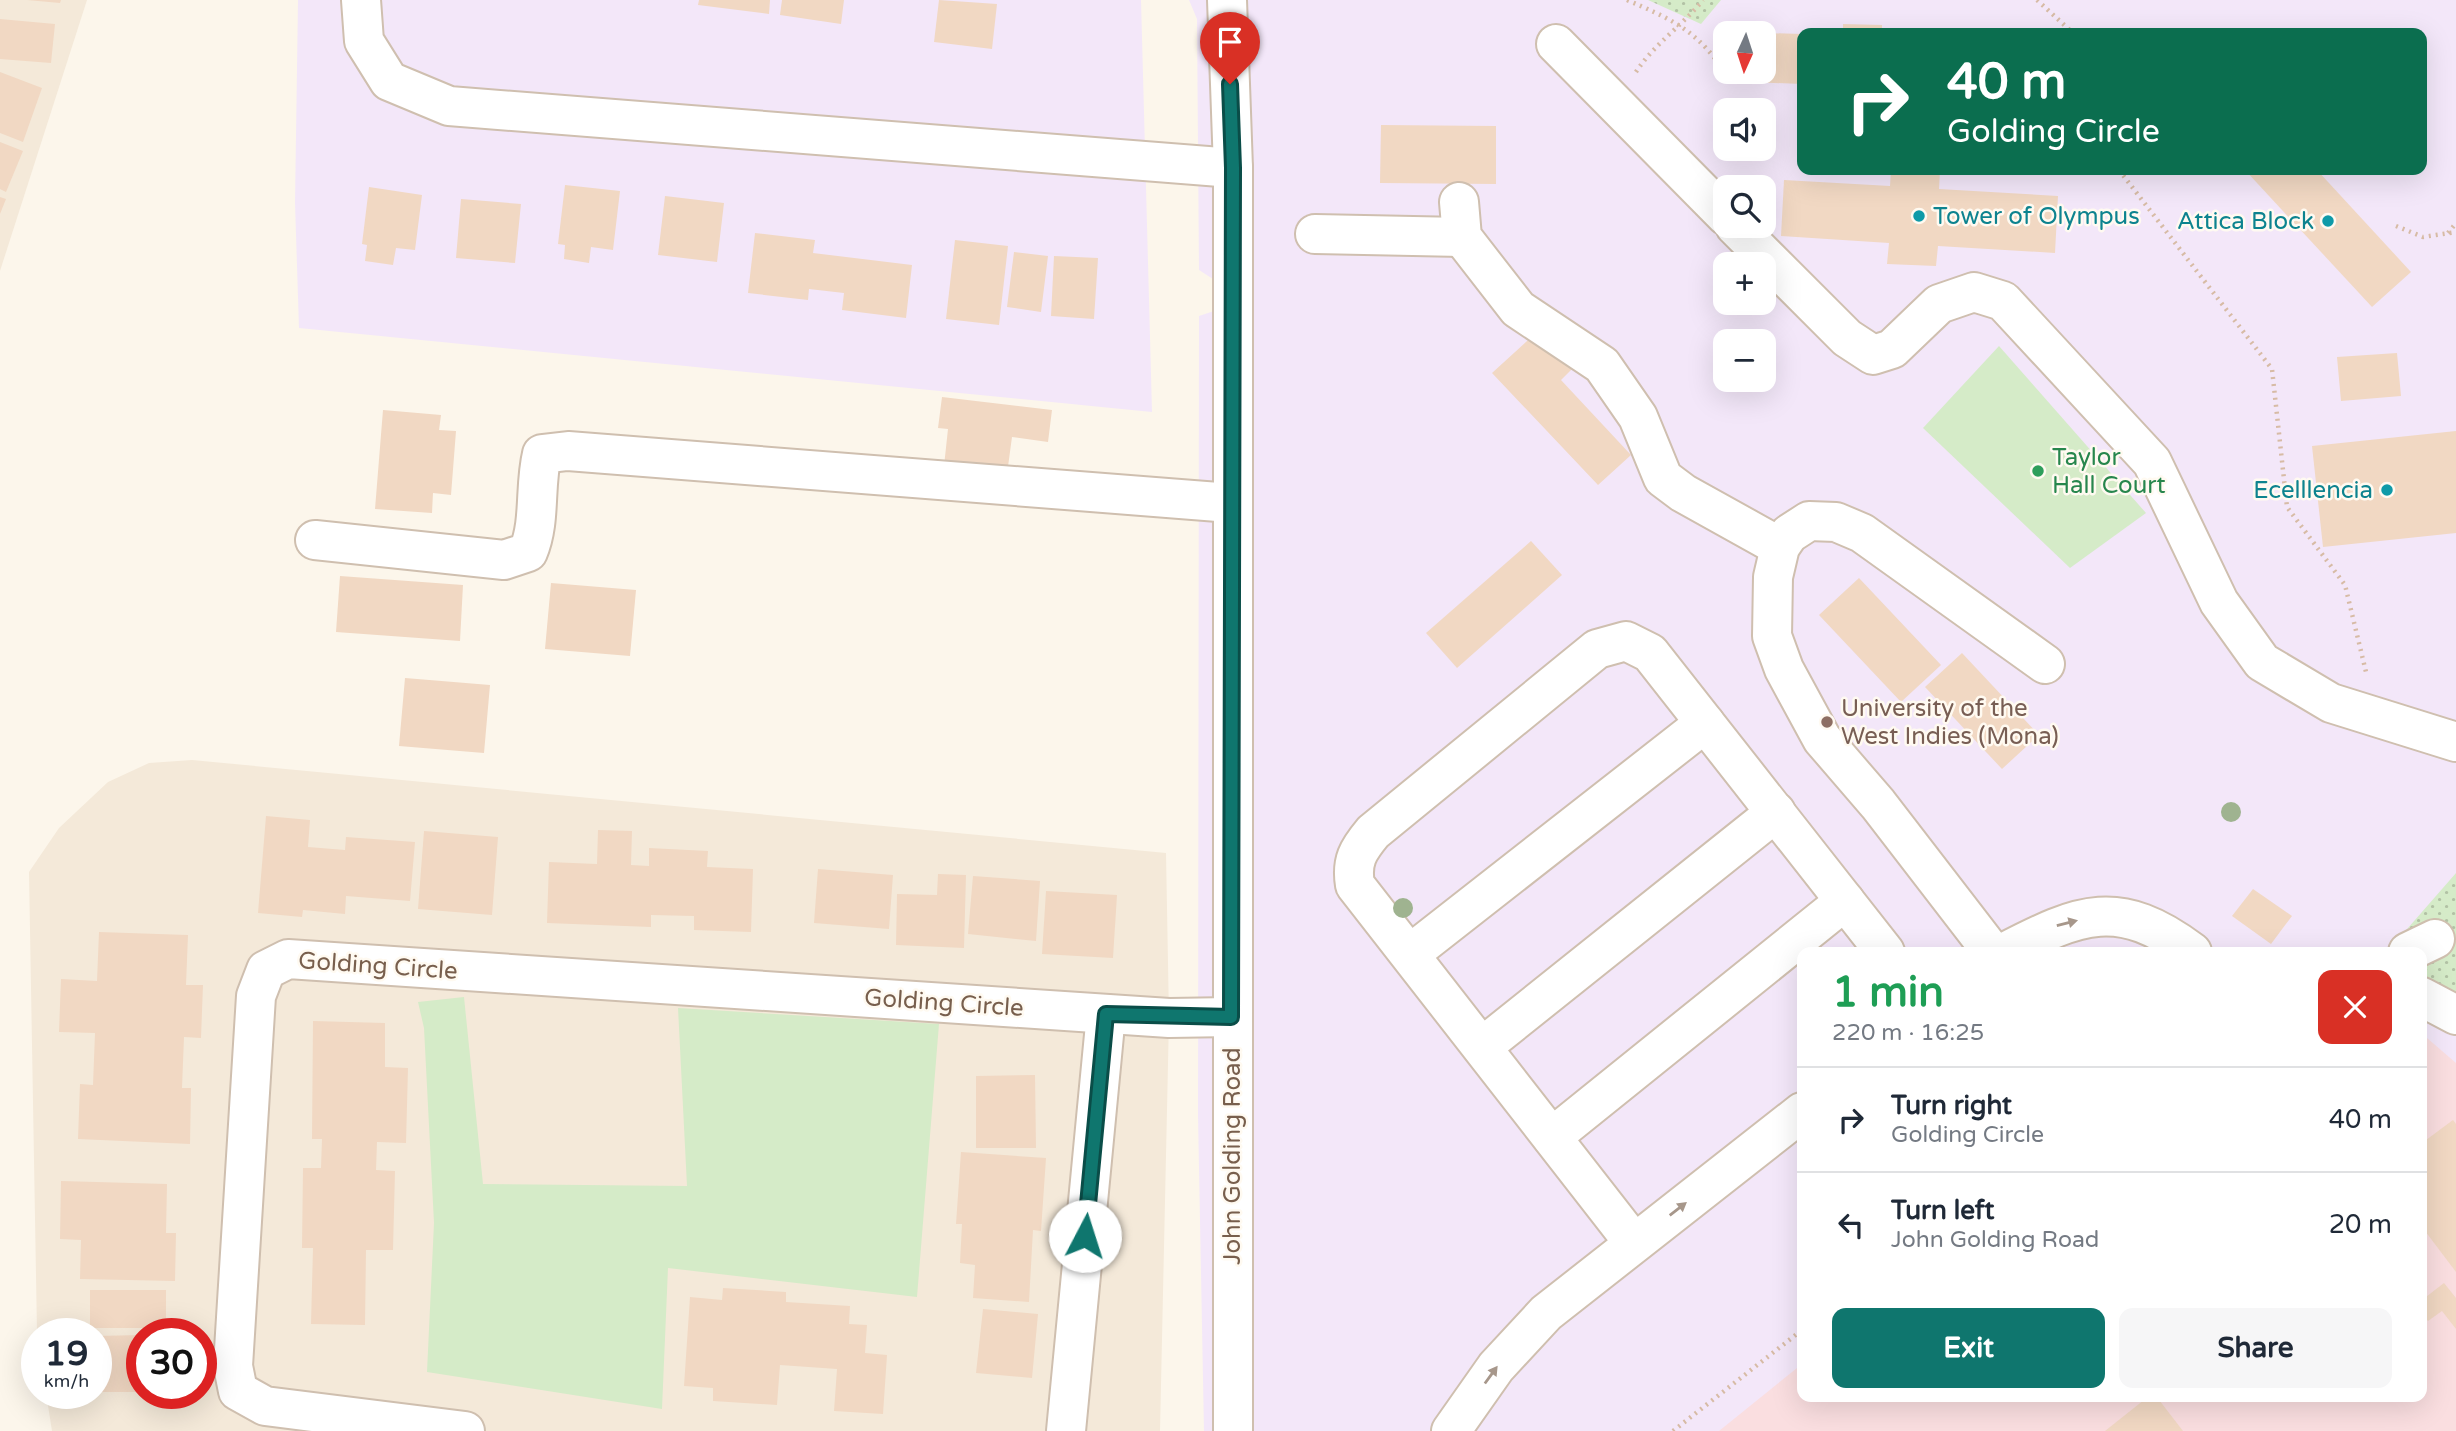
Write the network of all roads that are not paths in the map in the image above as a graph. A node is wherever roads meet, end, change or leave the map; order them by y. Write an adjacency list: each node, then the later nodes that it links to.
1 (361, 0): 4 (street)
2 (1227, 0): 4 (street, John Golding Road)
3 (1556, 44): 5 (street)
4 (1233, 168): 8 (street, John Golding Road)
5 (1713, 203)
6 (1315, 234): 10 (street)
7 (1747, 238): 13 (street)
8 (1231, 503): 9 (street); 24 (street, John Golding Road)
9 (315, 540)
10 (1780, 547): 11 (street); 17 (street)
11 (2045, 664)
12 (1705, 723): 14 (street); 20 (street); 20 (street)
13 (2456, 742)
14 (1776, 812): 15 (street); 25 (street)
15 (1845, 901): 16 (street); 27 (street)
16 (1881, 947)
17 (1989, 947)
18 (2015, 947): 19 (street, one-way to 19)
19 (2186, 947)
20 (1409, 954): 25 (street)
21 (2427, 1000): 23 (street)
22 (1106, 1014): 24 (street, Golding Circle); 29 (street, Golding Circle); 30 (street)
23 (2456, 1015)
24 (1231, 1017): 31 (street, John Golding Road)
25 (1482, 1047): 27 (street)
26 (1797, 1116): 28 (street, one-way to 26)
27 (1552, 1137): 28 (street)
28 (1634, 1243): 32 (street, one-way to 28)
29 (465, 1431)
30 (1066, 1431)
31 (1233, 1431)
32 (1451, 1431)

